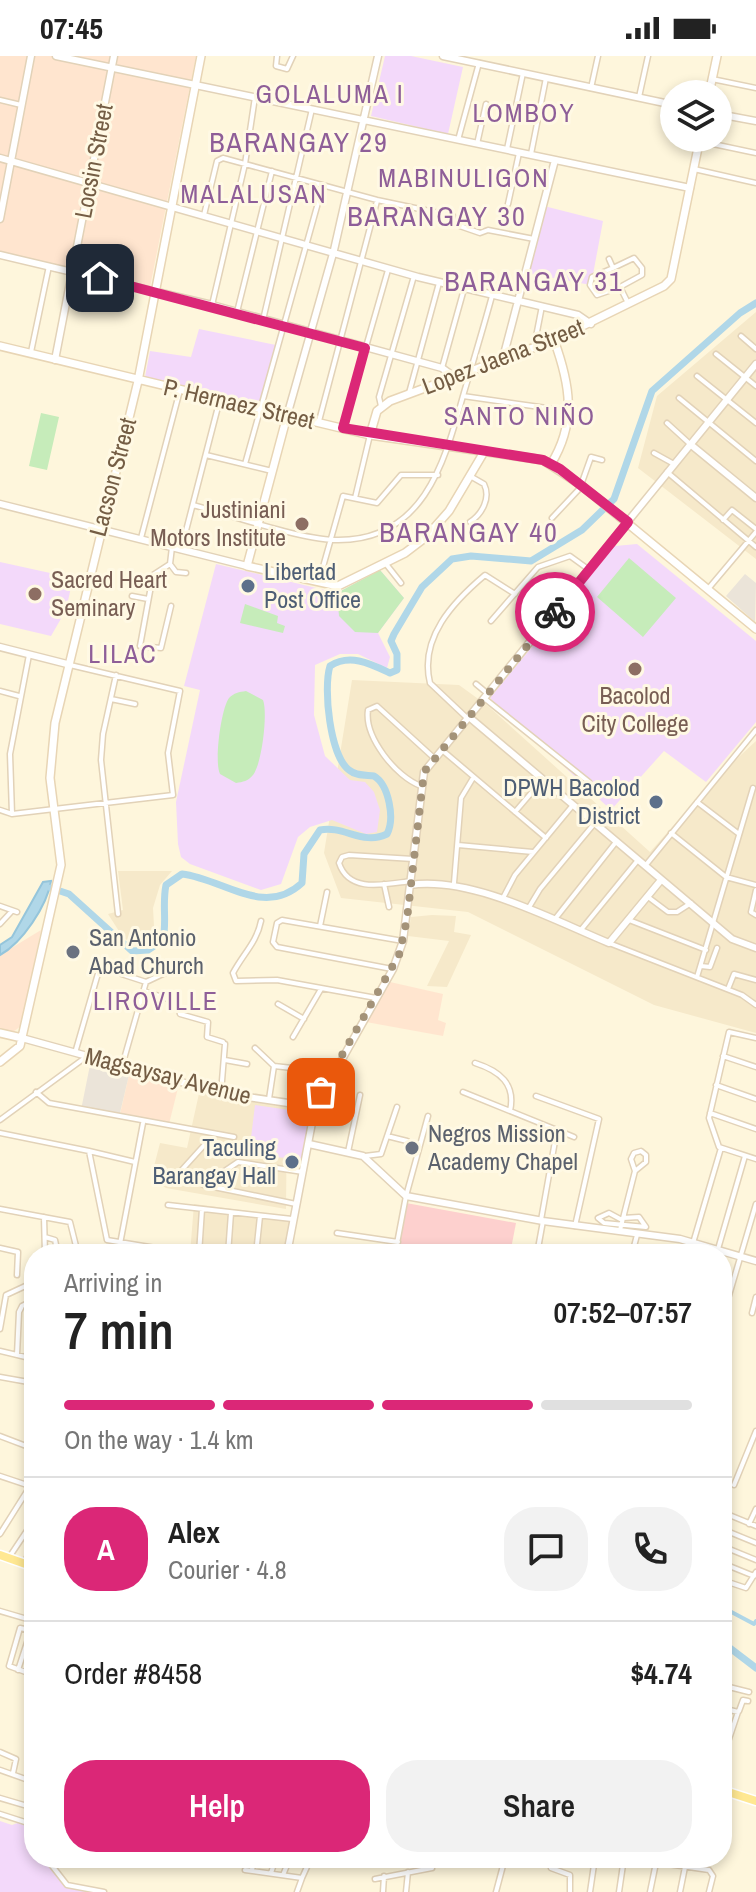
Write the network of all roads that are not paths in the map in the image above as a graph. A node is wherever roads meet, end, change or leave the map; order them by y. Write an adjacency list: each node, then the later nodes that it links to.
1 (31, 56): 27 (street)
2 (56, 56): 13 (street)
3 (114, 56): 15 (street, Locsin Street)
4 (201, 56): 19 (main road, Lacson Street)
5 (277, 56): 6 (street)
6 (293, 56)
7 (378, 56): 30 (street)
8 (443, 56): 12 (street)
9 (598, 56): 20 (street)
10 (648, 56): 23 (street)
11 (717, 56): 18 (main road)
12 (461, 58): 14 (street)
13 (88, 59): 15 (street)
14 (479, 63): 16 (street); 32 (street)
15 (112, 67): 19 (street); 47 (street, Locsin Street)
16 (523, 73): 17 (street); 35 (street)
17 (546, 78): 20 (street); 39 (street)
18 (712, 79): 21 (street)
19 (196, 84): 22 (street); 54 (main road, Lacson Street)
20 (591, 88): 23 (street)
21 (756, 88)
22 (255, 97): 28 (street); 43 (street)
23 (639, 98): 25 (street)
24 (0, 100): 27 (street)
25 (660, 102)
26 (486, 104): 33 (street)
27 (21, 105): 42 (street)
28 (312, 109): 30 (street); 46 (street)
29 (732, 117): 31 (street)
30 (364, 119): 32 (street); 51 (street)
31 (756, 121)
32 (458, 140): 33 (street)
33 (477, 144): 35 (street)
34 (732, 147): 38 (street)
35 (507, 150): 37 (street)
36 (698, 152): 44 (main road, Lopez Jaena Street)
37 (519, 153): 39 (street); 53 (street)
38 (756, 153)
39 (531, 155): 41 (street)
40 (0, 158): 42 (street)
41 (555, 160): 50 (street); 60 (street)
42 (11, 161): 47 (street); 56 (street)
43 (245, 164): 45 (street); 55 (street); 57 (street)
44 (694, 169): 48 (street); 50 (main road, Lopez Jaena Street)
45 (272, 171): 46 (street); 58 (street)
46 (297, 178): 49 (street); 59 (street)
47 (90, 183): 54 (street); 69 (street, Locsin Street)
48 (756, 183)
49 (323, 185): 51 (street); 61 (street)
50 (690, 188): 79 (main road, Lopez Jaena Street)
51 (347, 191): 52 (street); 62 (street)
52 (377, 200): 60 (street); 64 (street)
53 (508, 204)
54 (171, 206): 55 (street); 74 (main road, Lacson Street)
55 (204, 215): 57 (street)
56 (0, 219)
57 (233, 223): 58 (street); 77 (street)
58 (259, 230): 59 (street); 80 (street)
59 (284, 237): 61 (street); 81 (street)
60 (534, 239): 76 (street)
61 (309, 244): 62 (street); 83 (street)
62 (334, 250): 64 (street); 84 (street)
63 (0, 255): 66 (street)
64 (362, 259): 67 (street); 87 (street)
65 (609, 259): 68 (street)
66 (49, 266): 69 (street); 92 (street)
67 (389, 268): 70 (street); 90 (street)
68 (613, 268): 72 (street); 72 (street)
69 (73, 272): 74 (street); 96 (street, Locsin Street)
70 (414, 276): 71 (street); 94 (street)
71 (439, 283): 73 (street); 97 (street)
72 (620, 287): 79 (street)
73 (464, 289): 75 (street); 99 (street)
74 (155, 291): 77 (street); 104 (main road, Lacson Street)
75 (492, 296): 76 (street); 100 (street)
76 (516, 300): 78 (street); 95 (street)
77 (212, 305): 80 (street)
78 (542, 305): 82 (street); 89 (street)
79 (629, 305): 82 (main road, Lopez Jaena Street)
80 (237, 312): 81 (street)
81 (263, 320): 83 (street)
82 (591, 324): 86 (main road, Lopez Jaena Street)
83 (284, 325): 84 (street); 113 (street)
84 (310, 332): 87 (street); 115 (street)
85 (741, 336): 91 (street)
86 (554, 340): 89 (main road, Lopez Jaena Street); 114 (main road)
87 (340, 341): 90 (street); 117 (street)
88 (0, 346): 92 (main road, P. Hernaez Street)
89 (534, 347): 95 (main road, Lopez Jaena Street)
90 (365, 348): 94 (street); 120 (street)
91 (756, 349)
92 (31, 354): 96 (main road, P. Hernaez Street)
93 (716, 354): 103 (street)
94 (391, 355): 97 (street); 112 (street)
95 (503, 358): 100 (main road, Lopez Jaena Street)
96 (55, 360): 104 (main road, P. Hernaez Street)
97 (417, 361): 99 (street); 107 (street)
98 (756, 364): 103 (street)
99 (442, 368): 101 (street)
100 (471, 370): 101 (main road, Lopez Jaena Street); 108 (street)
101 (453, 376): 107 (main road, Lopez Jaena Street)
102 (697, 376): 111 (street)
103 (745, 377): 105 (street); 111 (street)
104 (138, 381): 106 (main road, P. Hernaez Street); 146 (main road, Lacson Street)
105 (756, 386)
106 (180, 390): 110 (main road, P. Hernaez Street); 148 (street)
107 (409, 393): 112 (main road, Lopez Jaena Street)
108 (463, 396): 114 (street); 123 (street)
109 (679, 398): 116 (street)
110 (220, 399): 113 (main road, P. Hernaez Street); 126 (street)
111 (726, 399): 116 (street); 119 (street)
112 (381, 406): 121 (main road)
113 (261, 409): 115 (main road, P. Hernaez Street); 129 (street)
114 (569, 411): 130 (main road)
115 (287, 416): 117 (main road, P. Hernaez Street); 132 (main road)
116 (708, 422): 122 (street); 128 (street)
117 (318, 423): 120 (main road, P. Hernaez Street)
118 (667, 423): 122 (street)
119 (756, 423)
120 (343, 428): 121 (main road, P. Hernaez Street)
121 (370, 435): 123 (main road, P. Hernaez Street); 137 (street)
122 (690, 444): 131 (street); 138 (street)
123 (450, 447): 124 (main road, P. Hernaez Street); 134 (street)
124 (484, 452): 130 (main road, P. Hernaez Street); 135 (main road)
125 (654, 453): 131 (street)
126 (206, 455): 129 (street); 140 (street)
127 (602, 460): 136 (street)
128 (756, 461)
129 (245, 464): 132 (street)
130 (551, 464): 136 (main road, P. Hernaez Street)
131 (674, 464): 133 (street)
132 (272, 471): 143 (main road)
133 (667, 472): 142 (street); 145 (street)
134 (438, 475): 137 (street); 149 (street)
135 (470, 476): 144 (street); 154 (main road)
136 (582, 486): 141 (street); 145 (main road, P. Hernaez Street)
137 (355, 498): 149 (street)
138 (756, 498)
139 (0, 504): 146 (street)
140 (193, 505): 143 (street); 153 (street)
141 (552, 518)
142 (723, 520): 147 (street); 150 (street)
143 (259, 522): 149 (street); 156 (main road)
144 (470, 522)
145 (628, 522): 157 (street); 161 (main road, P. Hernaez Street)
146 (100, 529): 148 (street); 170 (main road, Lacson Street)
147 (756, 530): 150 (street)
148 (140, 539): 151 (street)
149 (331, 540): 159 (street)
150 (748, 540): 152 (street); 161 (street)
151 (172, 547): 153 (street); 155 (street)
152 (756, 547)
153 (181, 550): 156 (street)
154 (385, 562): 159 (main road); 160 (street)
155 (170, 564): 158 (street); 164 (street)
156 (251, 567): 159 (main road)
157 (590, 570): 162 (street); 175 (street)
158 (186, 573)
159 (319, 583)
160 (401, 583)
161 (708, 589): 167 (main road, P. Hernaez Street)
162 (515, 594): 166 (street); 178 (street)
163 (132, 596): 164 (street)
164 (148, 599): 165 (street)
165 (171, 606)
166 (491, 621)
167 (756, 629)
168 (0, 647): 169 (street)
169 (29, 655): 170 (street); 174 (street)
170 (67, 664): 171 (street); 190 (main road, Lacson Street)
171 (116, 675): 176 (street); 188 (street)
172 (476, 684): 175 (street)
173 (0, 691): 174 (street)
174 (19, 696): 193 (street)
175 (486, 696): 178 (street); 183 (street)
176 (111, 699): 177 (street); 188 (street)
177 (135, 704)
178 (468, 717): 180 (street); 189 (street)
179 (756, 730): 187 (street)
180 (442, 750): 181 (street); 182 (street)
181 (435, 758): 185 (street); 185 (street)
182 (473, 777): 192 (street); 199 (street)
183 (589, 782)
184 (538, 785): 192 (street)
185 (421, 786): 201 (street)
186 (753, 788): 196 (street)
187 (697, 802): 195 (street); 196 (street)
188 (107, 805): 190 (street); 219 (street)
189 (573, 805): 194 (street); 197 (street)
190 (54, 809): 193 (street); 248 (main road, Lacson Street)
191 (0, 810): 193 (street)
192 (515, 812): 197 (street)
193 (12, 814)
194 (595, 824): 198 (street); 218 (street)
195 (671, 833): 203 (street); 204 (street)
196 (739, 834): 204 (street)
197 (546, 838): 200 (street)
198 (616, 842): 202 (street); 223 (street)
199 (458, 845): 200 (street); 208 (street)
200 (533, 852): 214 (street)
201 (413, 859): 207 (street); 209 (street)
202 (638, 860): 203 (street); 227 (street)
203 (645, 866): 205 (street)
204 (726, 877): 210 (street); 225 (street)
205 (661, 880): 213 (street); 215 (street)
206 (426, 882): 207 (street); 208 (street); 212 (street)
207 (410, 883): 209 (street); 228 (street)
208 (454, 883): 214 (street)
209 (384, 884): 217 (street)
210 (756, 888): 220 (street)
211 (327, 892): 226 (street)
212 (426, 894)
213 (647, 895): 215 (street); 221 (street)
214 (502, 900): 218 (street)
215 (691, 903): 225 (street)
216 (0, 906): 224 (street)
217 (389, 907)
218 (527, 911): 223 (street)
219 (118, 914)
220 (756, 915)
221 (627, 919): 229 (street); 232 (street)
222 (261, 921): 239 (street)
223 (554, 921): 227 (street)
224 (0, 923)
225 (715, 923): 231 (street); 232 (street)
226 (320, 926): 228 (street); 235 (street)
227 (580, 931): 229 (street)
228 (403, 941): 235 (street)
229 (609, 943): 236 (street)
230 (717, 948): 234 (street)
231 (756, 948)
232 (706, 950): 234 (street)
233 (197, 965): 238 (street)
234 (701, 966): 236 (street)
235 (393, 969): 242 (street)
236 (697, 977): 240 (street)
237 (756, 980): 240 (street)
238 (146, 982): 241 (street); 251 (street)
239 (321, 989): 242 (street); 245 (street)
240 (728, 989): 244 (street)
241 (144, 991): 254 (street); 258 (street)
242 (376, 998): 270 (street)
243 (278, 1004): 245 (street)
244 (756, 1005)
245 (304, 1019): 247 (street)
246 (0, 1033): 248 (main road)
247 (293, 1037)
248 (22, 1038): 251 (street, Magsaysay Avenue); 255 (main road)
249 (756, 1038): 252 (street)
250 (255, 1048): 259 (street)
251 (75, 1053): 253 (street, Magsaysay Avenue)
252 (723, 1056): 260 (street); 262 (street)
253 (86, 1057): 258 (street, Magsaysay Avenue); 263 (street)
254 (225, 1060): 257 (street); 265 (street)
255 (0, 1062)
256 (475, 1063): 272 (street)
257 (247, 1064)
258 (122, 1066): 265 (street, Magsaysay Avenue)
259 (274, 1066): 261 (street); 269 (street)
260 (756, 1067)
261 (301, 1069)
262 (716, 1085): 268 (street); 273 (street)
263 (36, 1092): 276 (street); 277 (street)
264 (463, 1092): 272 (street)
265 (221, 1093): 269 (street, Magsaysay Avenue)
266 (360, 1095): 289 (street)
267 (536, 1096): 309 (street)
268 (756, 1099)
269 (269, 1102): 270 (street, Magsaysay Avenue)
270 (315, 1107): 274 (street); 286 (street)
271 (397, 1107): 281 (street)
272 (510, 1111): 279 (street)
273 (710, 1113): 278 (street); 287 (street)
274 (345, 1115)
275 (428, 1116): 297 (street)
276 (0, 1120)
277 (143, 1123): 282 (street); 293 (street)
278 (756, 1129)
279 (557, 1130): 283 (street); 307 (street)
280 (0, 1133): 288 (street)
281 (387, 1136): 284 (street); 290 (street)
282 (234, 1137)
283 (574, 1137)
284 (407, 1141)
285 (207, 1142): 296 (street)
286 (309, 1144): 289 (street); 295 (street)
287 (721, 1148): 291 (street); 314 (street)
288 (89, 1151): 293 (street); 318 (street)
289 (348, 1152): 290 (street)
290 (363, 1156): 297 (street)
291 (745, 1156): 292 (street); 326 (street)
292 (756, 1159)
293 (135, 1162): 318 (street)
294 (635, 1171): 294 (street); 308 (street)
295 (305, 1172): 296 (street); 298 (street)
296 (204, 1185): 298 (street)
297 (406, 1196): 307 (street); 313 (street)
298 (296, 1204): 306 (street)
299 (756, 1204): 329 (street)
300 (168, 1205): 302 (street)
301 (0, 1209): 305 (street)
302 (202, 1209): 303 (street); 319 (street)
303 (231, 1213): 304 (street); 320 (street)
304 (260, 1216): 306 (street); 321 (street)
305 (44, 1217): 312 (street); 317 (street)
306 (292, 1219): 322 (street)
307 (542, 1221): 309 (street); 323 (street)
308 (621, 1224): 308 (street); 308 (street); 309 (street); 311 (street)
309 (575, 1226)
310 (337, 1233): 313 (street)
311 (637, 1235): 314 (street); 324 (street)
312 (44, 1236): 315 (street); 316 (street)
313 (398, 1242)
314 (693, 1243): 325 (street)
315 (44, 1244)
316 (56, 1244)
317 (76, 1244)
318 (120, 1244)
319 (200, 1244)
320 (229, 1244)
321 (257, 1244)
322 (288, 1244)
323 (539, 1244)
324 (635, 1244)
325 (697, 1244)
326 (719, 1244)
327 (0, 1248): 331 (street)
328 (732, 1253): 329 (street)
329 (741, 1256): 330 (street); 332 (street)
330 (756, 1261)
331 (17, 1275)
332 (732, 1286)
333 (24, 1287): 337 (street)
334 (756, 1297): 336 (street)
335 (24, 1308): 339 (street)
336 (752, 1313)
337 (0, 1329)
338 (0, 1351): 339 (street)
339 (17, 1355): 340 (street)
340 (24, 1356)
341 (0, 1377): 342 (street)
342 (24, 1381)
343 (756, 1431): 348 (street)
344 (0, 1436): 345 (street)
345 (24, 1445)
346 (0, 1476): 347 (street)
347 (24, 1484)
348 (734, 1485)
349 (24, 1496): 356 (street)
350 (756, 1509): 352 (street)
351 (732, 1516): 352 (street)
352 (749, 1524): 353 (street)
353 (756, 1526)
354 (24, 1533): 359 (street)
355 (732, 1533): 357 (street)
356 (0, 1534)
357 (756, 1543)
358 (732, 1550): 360 (street)
359 (4, 1557): 361 (main road)
360 (756, 1560)
361 (24, 1563)
362 (732, 1567): 363 (street)
363 (755, 1575): 364 (street)
364 (732, 1583)
365 (0, 1611): 366 (street)
366 (24, 1618)
367 (24, 1629): 369 (street)
368 (24, 1653): 369 (street)
369 (18, 1670): 370 (street)
370 (24, 1671)
371 (732, 1688): 372 (street)
372 (749, 1692)
373 (748, 1701): 375 (street)
374 (732, 1709): 375 (street)
375 (738, 1712): 376 (street)
376 (732, 1730)
377 (0, 1752): 379 (street)
378 (0, 1770): 379 (street)
379 (12, 1774): 380 (street)
380 (24, 1778)
381 (732, 1793): 383 (main road)
382 (0, 1798): 384 (street)
383 (756, 1801)
384 (24, 1812)
385 (0, 1814): 386 (street)
386 (24, 1816)
387 (54, 1868): 408 (street)
388 (252, 1868): 401 (street)
389 (273, 1868): 403 (street)
390 (286, 1868): 404 (street)
391 (307, 1868): 406 (street)
392 (432, 1868): 402 (street)
393 (502, 1868): 412 (street)
394 (551, 1868): 413 (street)
395 (594, 1868): 414 (street)
396 (623, 1868): 415 (street)
397 (654, 1868): 416 (street)
398 (685, 1868): 417 (street)
399 (690, 1868): 418 (street)
400 (245, 1870): 401 (street)
401 (252, 1871): 403 (street)
402 (408, 1872): 405 (street); 411 (street)
403 (271, 1873): 404 (street)
404 (283, 1875): 406 (street)
405 (384, 1876): 407 (street); 410 (street)
406 (302, 1878): 409 (street)
407 (375, 1879)
408 (104, 1892)
409 (297, 1892)
410 (383, 1892)
411 (406, 1892)
412 (496, 1892)
413 (570, 1892)
414 (590, 1892)
415 (619, 1892)
416 (650, 1892)
417 (680, 1892)
418 (709, 1892)

